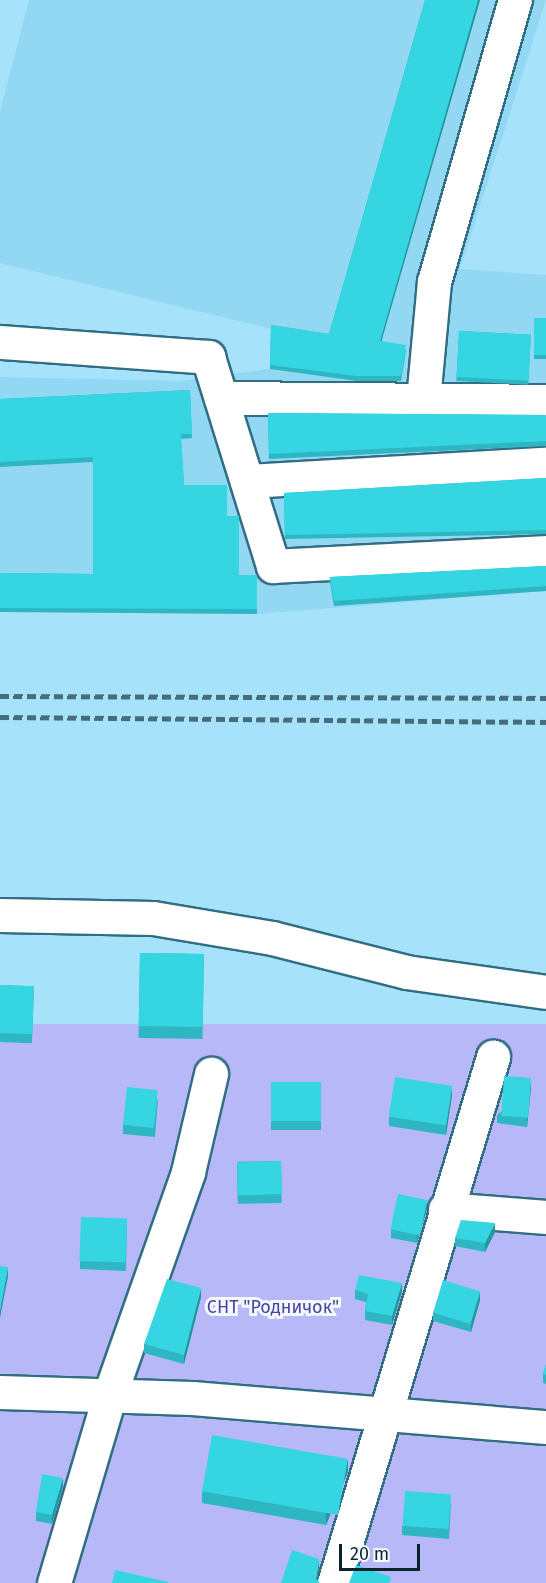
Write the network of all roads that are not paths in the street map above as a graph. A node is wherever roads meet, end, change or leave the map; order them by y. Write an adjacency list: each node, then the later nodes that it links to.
1 (515, 0): 4 (street)
2 (0, 342): 3 (street)
3 (221, 398): 4 (street); 7 (street)
4 (423, 400): 5 (street)
5 (546, 401)
6 (546, 464): 7 (street)
7 (247, 482): 8 (street)
8 (546, 552)
9 (0, 915): 10 (street)
10 (546, 992)
11 (493, 1057): 13 (street)
12 (211, 1074): 16 (street)
13 (445, 1209): 14 (street); 17 (street)
14 (546, 1217)
15 (0, 1392): 16 (street)
16 (110, 1394): 17 (street); 19 (street)
17 (386, 1411): 18 (street); 20 (street)
18 (546, 1427)
19 (54, 1583)
20 (334, 1583)

